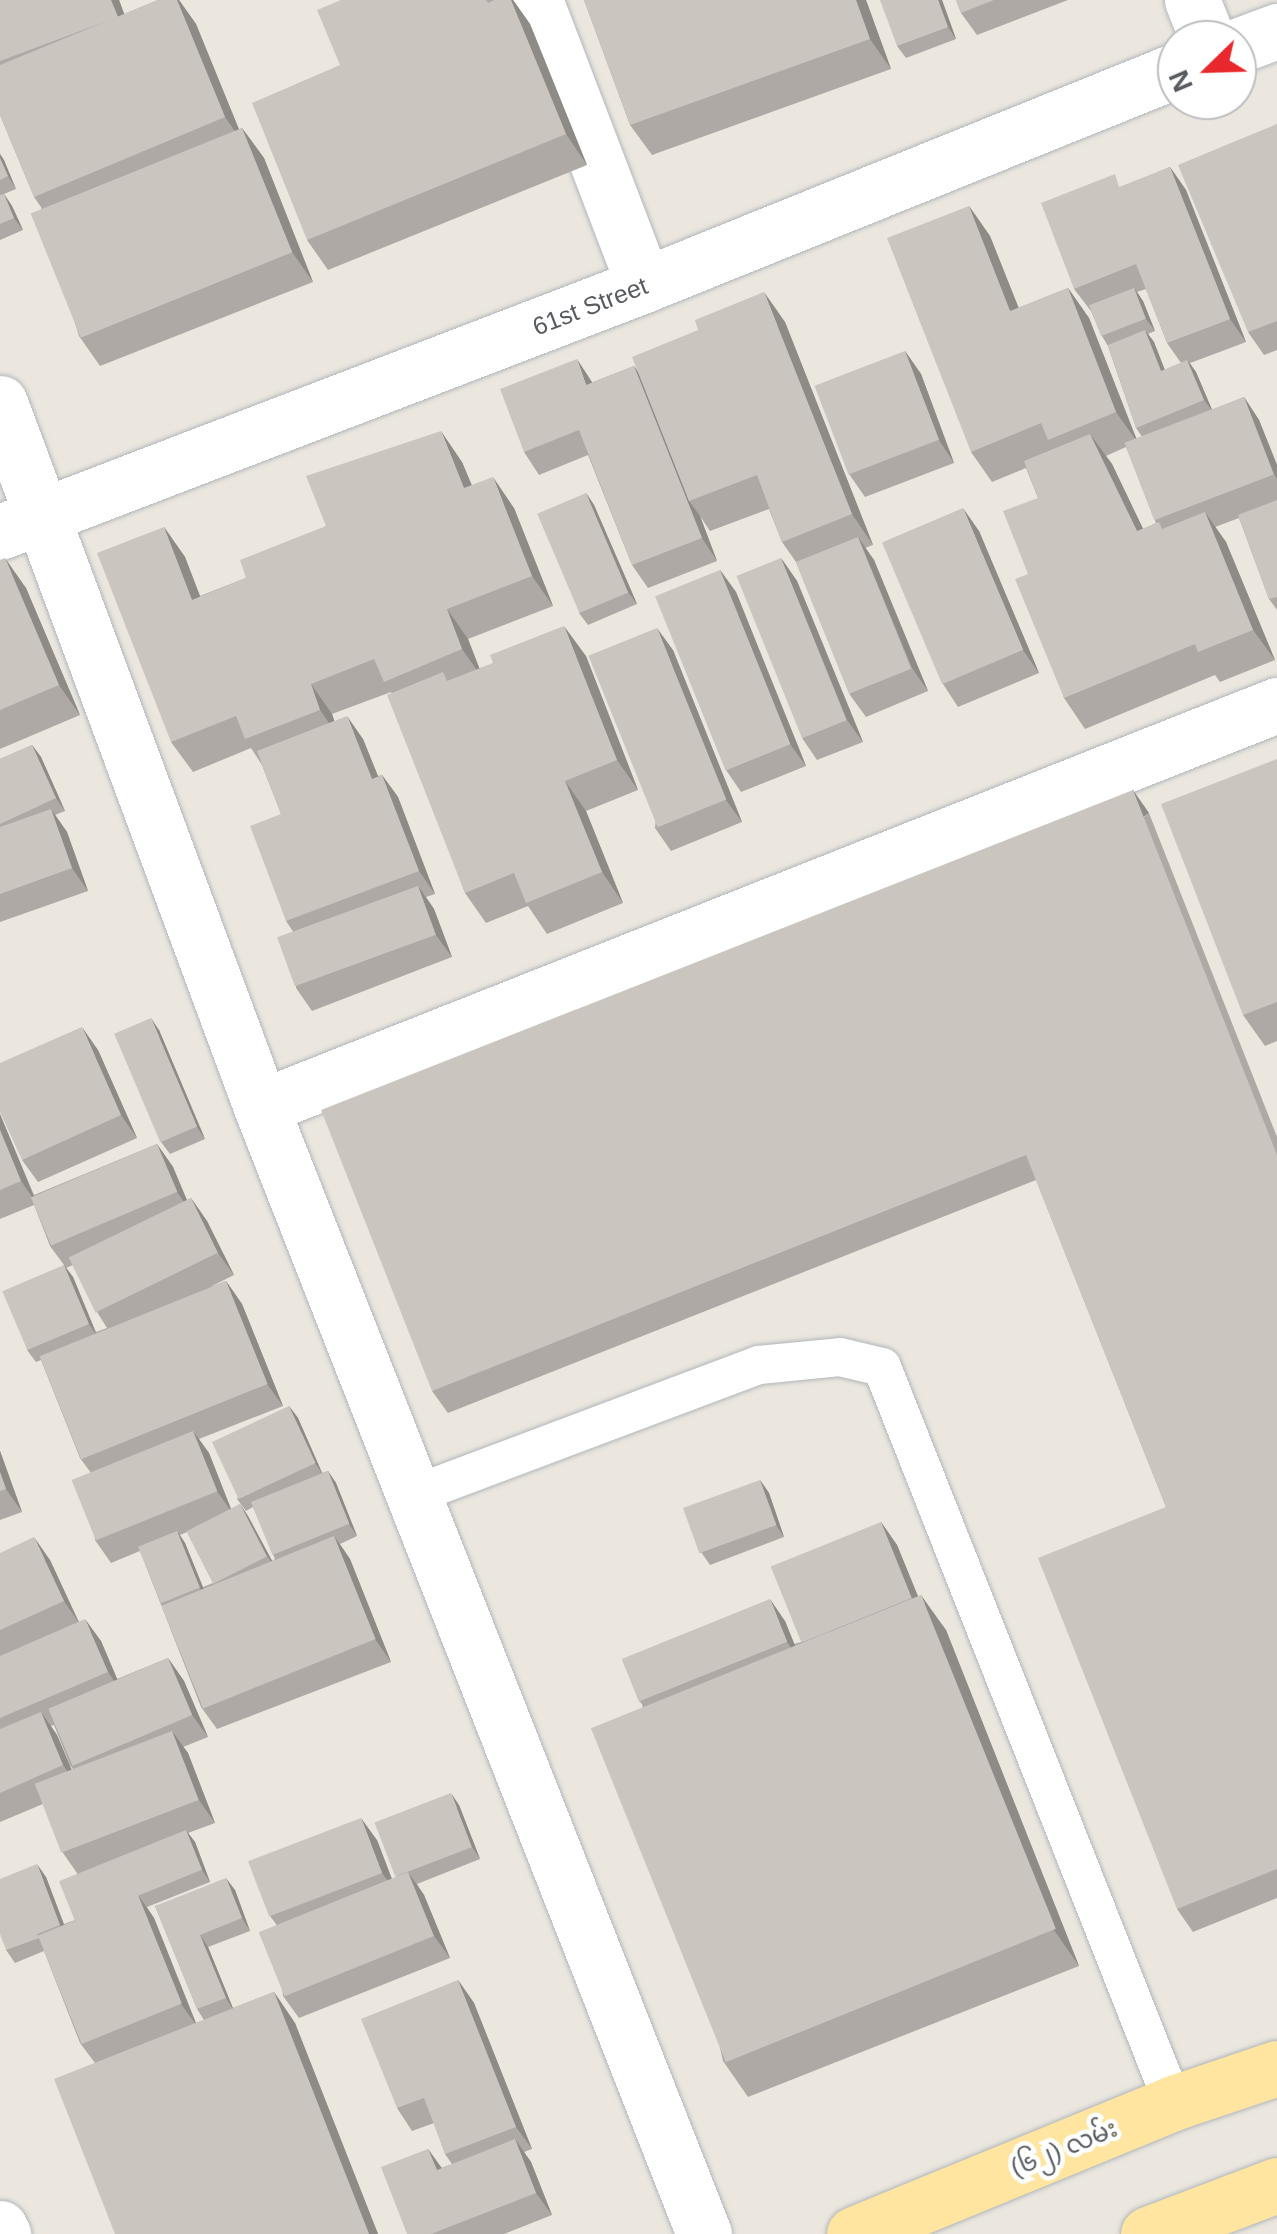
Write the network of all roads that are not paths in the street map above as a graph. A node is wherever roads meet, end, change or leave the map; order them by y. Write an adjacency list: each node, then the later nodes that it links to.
1 (535, 0): 3 (street)
2 (1157, 78): 3 (street, 61st Street)
3 (644, 285): 5 (street, 61st Street)
4 (0, 403): 5 (street)
5 (22, 524): 7 (street)
6 (1277, 704): 7 (street)
7 (261, 1108): 8 (street)
8 (412, 1495): 10 (lane); 12 (street)
9 (1277, 2068): 10 (main road, (၆၂) လမ်း)
10 (1173, 2103): 13 (main road, (၆၂) လမ်း)
11 (1277, 2185): 14 (main road)
12 (704, 2234)
13 (854, 2234)
14 (1148, 2234)

